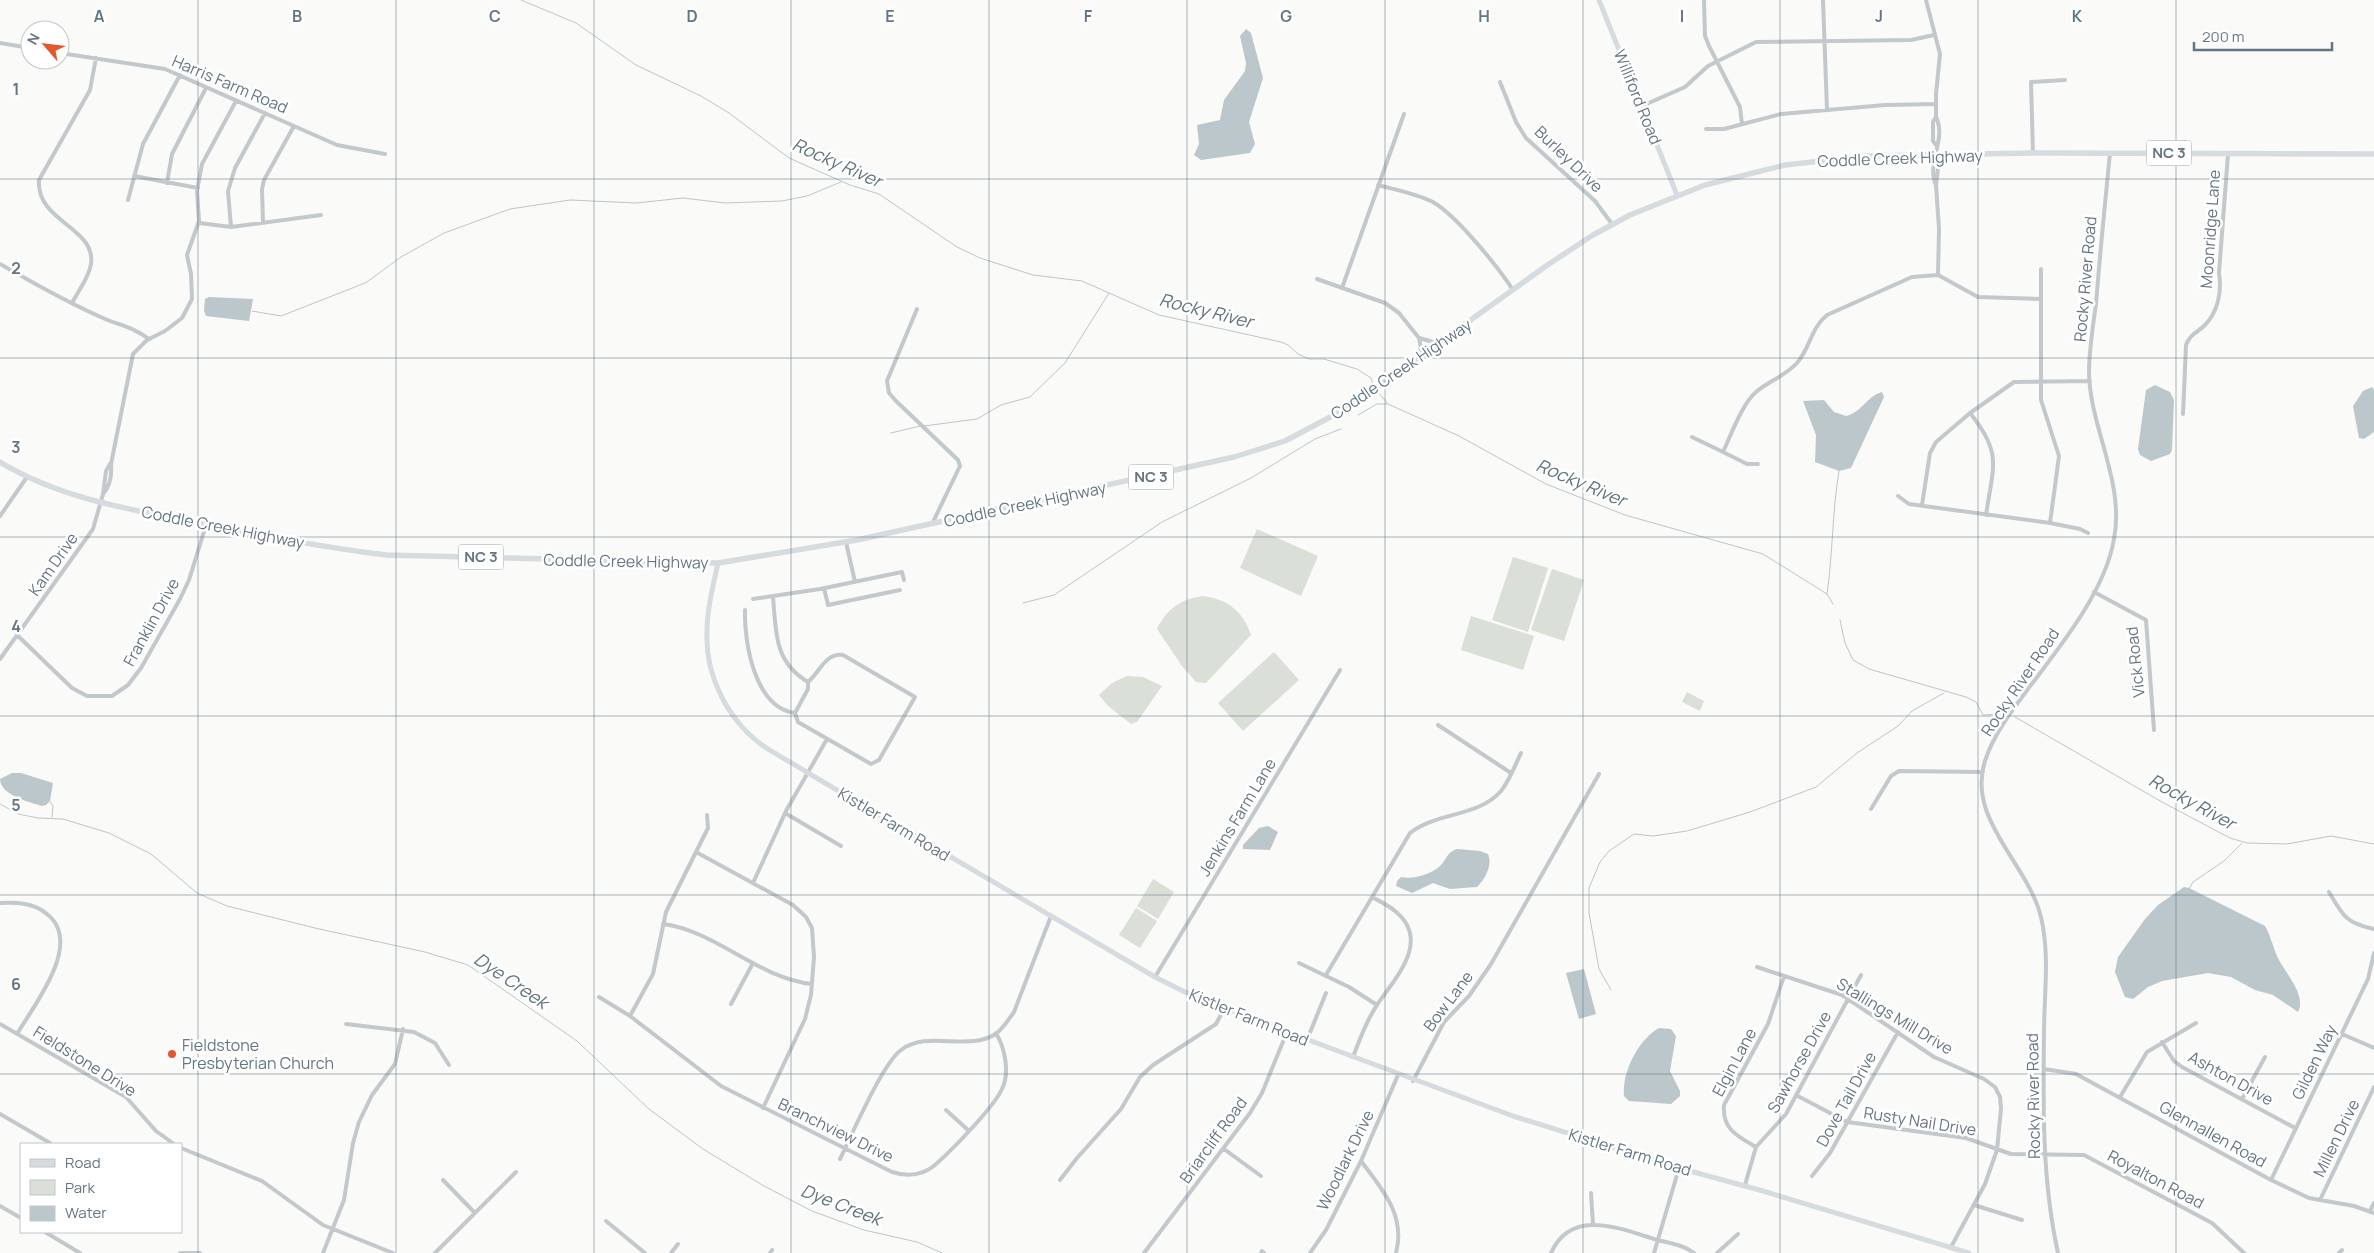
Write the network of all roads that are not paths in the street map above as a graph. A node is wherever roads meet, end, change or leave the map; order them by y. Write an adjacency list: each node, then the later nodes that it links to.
1 (1599, 0): 18 (street, Williford Road)
2 (1704, 0): 11 (street)
3 (1822, 0): 6 (street)
4 (1926, 0): 5 (street)
5 (1934, 36): 6 (street); 17 (street)
6 (1823, 40): 11 (street); 19 (street)
7 (0, 43): 8 (street)
8 (20, 46)
9 (70, 54): 10 (street, Harris Farm Road)
10 (96, 58): 12 (street, Harris Farm Road); 49 (street)
11 (1717, 62): 18 (street); 22 (street)
12 (180, 75): 15 (street, Harris Farm Road); 31 (street)
13 (2065, 80): 25 (street)
14 (1500, 82): 40 (street, Burley Drive)
15 (206, 88): 16 (street, Harris Farm Road); 32 (street)
16 (236, 100): 20 (street, Harris Farm Road); 34 (street)
17 (1936, 104): 19 (street); 30 (street)
18 (1642, 106): 35 (street, Williford Road)
19 (1827, 110): 22 (street)
20 (265, 113): 23 (street, Harris Farm Road); 41 (street)
21 (1404, 114): 33 (street)
22 (1742, 124): 24 (street)
23 (294, 126): 27 (street, Harris Farm Road); 38 (street)
24 (1706, 130)
25 (2033, 153): 26 (main road, Coddle Creek Highway / NC 3); 30 (main road, Coddle Creek Highway / NC 3)
26 (2110, 153): 28 (main road, Coddle Creek Highway / NC 3); 56 (street, Rocky River Road)
27 (385, 154)
28 (2228, 154): 29 (main road, Coddle Creek Highway / NC 3); 58 (street, Moonridge Lane)
29 (2374, 154)
30 (1936, 157): 35 (main road, Coddle Creek Highway / NC 3); 44 (street)
31 (134, 176): 32 (street); 36 (street)
32 (167, 183): 34 (street)
33 (1378, 185): 46 (street); 47 (street)
34 (198, 188): 39 (street)
35 (1677, 195): 40 (main road, Coddle Creek Highway / NC 3)
36 (128, 200)
37 (322, 215): 38 (street)
38 (263, 222): 41 (street)
39 (199, 223): 41 (street); 52 (street)
40 (1612, 224): 47 (main road, Coddle Creek Highway / NC 3)
41 (231, 227)
42 (0, 264): 49 (street)
43 (2041, 269): 48 (street)
44 (1938, 275): 48 (street); 60 (street)
45 (1317, 279): 46 (street)
46 (1342, 288): 51 (street)
47 (1513, 290): 53 (main road, Coddle Creek Highway / NC 3)
48 (2042, 299): 55 (street)
49 (72, 303): 52 (street)
50 (917, 309): 70 (street)
51 (1419, 338): 53 (street); 54 (street)
52 (148, 339): 65 (street, Kam Drive)
53 (1442, 342): 54 (main road, Coddle Creek Highway / NC 3)
54 (1408, 366): 70 (main road, Coddle Creek Highway / NC 3)
55 (2042, 381): 56 (street); 57 (street); 69 (street)
56 (2090, 381): 79 (street, Rocky River Road)
57 (1970, 413): 66 (street); 67 (street)
58 (2183, 414)
59 (1692, 437): 60 (street)
60 (1723, 452): 62 (street)
61 (0, 462): 63 (main road, Coddle Creek Highway / NC 3)
62 (1758, 464)
63 (28, 477): 65 (main road, Coddle Creek Highway / NC 3); 68 (street)
64 (1898, 496): 66 (street)
65 (100, 503): 71 (main road, Coddle Creek Highway / NC 3); 83 (street, Kam Drive)
66 (1922, 505): 67 (street)
67 (1986, 515): 69 (street)
68 (0, 516)
69 (2050, 523): 72 (street)
70 (932, 524): 73 (main road, Coddle Creek Highway / NC 3)
71 (206, 525): 74 (main road, Coddle Creek Highway / NC 3); 83 (street, Franklin Drive)
72 (2088, 533)
73 (846, 542): 74 (main road, Coddle Creek Highway / NC 3); 76 (street)
74 (718, 563): 93 (street, Kistler Farm Road)
75 (904, 580): 76 (street)
76 (855, 582): 77 (street)
77 (824, 588): 78 (street); 80 (street)
78 (900, 590)
79 (2094, 592): 89 (street, Vick Road); 92 (street, Rocky River Road)
80 (773, 596): 81 (street); 86 (street)
81 (753, 599)
82 (745, 610): 87 (street)
83 (17, 635): 84 (street, Kam Drive)
84 (0, 659)
85 (1340, 670): 115 (street, Jenkins Farm Lane)
86 (808, 682): 87 (street); 90 (street)
87 (795, 713): 90 (street)
88 (1438, 725): 94 (street)
89 (2154, 730)
90 (827, 739): 93 (street)
91 (1521, 753): 94 (street)
92 (1982, 772): 96 (street); 139 (street, Rocky River Road)
93 (808, 773): 97 (street); 105 (street, Kistler Farm Road)
94 (1511, 773): 103 (street)
95 (1599, 774): 141 (street, Bow Lane)
96 (1871, 810)
97 (784, 813): 99 (street); 101 (street)
98 (707, 815): 100 (street)
99 (841, 846)
100 (696, 852): 101 (street); 106 (street)
101 (753, 883): 116 (street)
102 (2329, 892): 107 (street)
103 (1372, 897): 112 (street); 121 (street)
104 (0, 903): 131 (street)
105 (1051, 916): 115 (street, Kistler Farm Road); 130 (street)
106 (663, 924): 109 (street); 123 (street)
107 (2374, 929)
108 (2374, 953): 132 (street, Gilden Way)
109 (753, 963): 116 (street); 120 (street)
110 (1299, 963): 112 (street)
111 (1757, 967): 114 (street, Stallings Mill Drive)
112 (1326, 975): 121 (street)
113 (1862, 975): 119 (street, Sawhorse Drive)
114 (1784, 976): 119 (street, Stallings Mill Drive); 154 (street, Elgin Lane)
115 (1155, 977): 122 (street, Kistler Farm Road)
116 (812, 984): 146 (street)
117 (1326, 993): 133 (street)
118 (599, 997): 123 (street, Branchview Drive)
119 (1848, 998): 129 (street, Stallings Mill Drive); 143 (street, Sawhorse Drive)
120 (731, 1004)
121 (1376, 1006): 136 (street)
122 (1225, 1007): 128 (street, Kistler Farm Road); 167 (street)
123 (630, 1016): 146 (street, Branchview Drive)
124 (2196, 1023): 134 (street)
125 (0, 1024): 131 (street, Fieldstone Drive)
126 (346, 1024): 127 (street)
127 (403, 1029): 138 (street); 181 (street)
128 (1287, 1032): 133 (street, Kistler Farm Road); 157 (street, Briarcliff Road)
129 (1898, 1032): 149 (street, Dove Tail Drive); 158 (street, Stallings Mill Drive)
130 (996, 1033): 151 (street, Branchview Drive); 156 (street)
131 (17, 1034): 153 (street, Fieldstone Drive)
132 (2342, 1034): 135 (street); 150 (street, Gilden Way)
133 (1307, 1040): 136 (street, Kistler Farm Road)
134 (2162, 1042): 144 (street); 145 (street, Ashton Drive)
135 (2374, 1048)
136 (1353, 1057): 140 (street, Kistler Farm Road)
137 (2265, 1057): 145 (street)
138 (449, 1066)
139 (2044, 1069): 144 (street, Glennallen Road); 159 (street, Rocky River Road)
140 (1398, 1076): 141 (street, Kistler Farm Road); 161 (street, Woodlark Drive)
141 (1413, 1081): 162 (street, Kistler Farm Road)
142 (2374, 1087): 171 (street, Millen Drive)
143 (1796, 1095): 149 (street, Rusty Nail Drive); 154 (street, Sawhorse Drive)
144 (2120, 1097): 168 (street, Glennallen Road)
145 (2242, 1099): 150 (street, Ashton Drive)
146 (763, 1108): 156 (street, Branchview Drive)
147 (946, 1110): 151 (street)
148 (0, 1114): 152 (street)
149 (1847, 1122): 158 (street, Rusty Nail Drive); 165 (street, Dove Tail Drive)
150 (2295, 1128): 168 (street, Gilden Way)
151 (968, 1130): 156 (street, Branchview Drive)
152 (50, 1143)
153 (173, 1143)
154 (1756, 1147): 169 (street, Sawhorse Drive)
155 (182, 1148): 181 (street)
156 (846, 1148): 160 (street)
157 (1224, 1149): 164 (street); 195 (street, Briarcliff Road)
158 (1997, 1150): 159 (street, Rusty Nail Drive); 173 (street, Stallings Mill Drive)
159 (2046, 1155): 203 (street, Rocky River Road); 204 (street, Royalton Road)
160 (840, 1159)
161 (1361, 1161): 196 (street, Woodlark Drive); 197 (street)
162 (1679, 1168): 169 (street, Kistler Farm Road); 184 (street)
163 (516, 1172): 176 (street)
164 (1261, 1176)
165 (1812, 1176)
166 (443, 1180): 176 (street)
167 (1060, 1180)
168 (2271, 1180): 171 (street, Glennallen Road)
169 (1744, 1185): 186 (street, Kistler Farm Road)
170 (1591, 1193): 180 (street)
171 (2320, 1200): 175 (street, Glennallen Road)
172 (2374, 1202): 175 (street)
173 (1974, 1205): 178 (street); 186 (street, Stallings Mill Drive)
174 (0, 1206): 177 (street)
175 (2372, 1212)
176 (475, 1213): 192 (street)
177 (20, 1217)
178 (2022, 1220)
179 (606, 1221): 193 (street)
180 (1593, 1224): 184 (street); 198 (street)
181 (332, 1229): 190 (street); 191 (street)
182 (47, 1233): 187 (street)
183 (1738, 1234): 201 (street)
184 (1658, 1240): 199 (street); 200 (street)
185 (678, 1244): 194 (street)
186 (1951, 1248): 202 (street, Kistler Farm Road)
187 (80, 1253)
188 (180, 1253): 189 (street)
189 (200, 1253)
190 (323, 1253)
191 (393, 1253)
192 (435, 1253)
193 (645, 1253)
194 (671, 1253)
195 (1144, 1253)
196 (1310, 1253)
197 (1396, 1253)
198 (1550, 1253)
199 (1654, 1253)
200 (1694, 1253)
201 (1717, 1253)
202 (1969, 1253)
203 (2058, 1253)
204 (2244, 1253)

